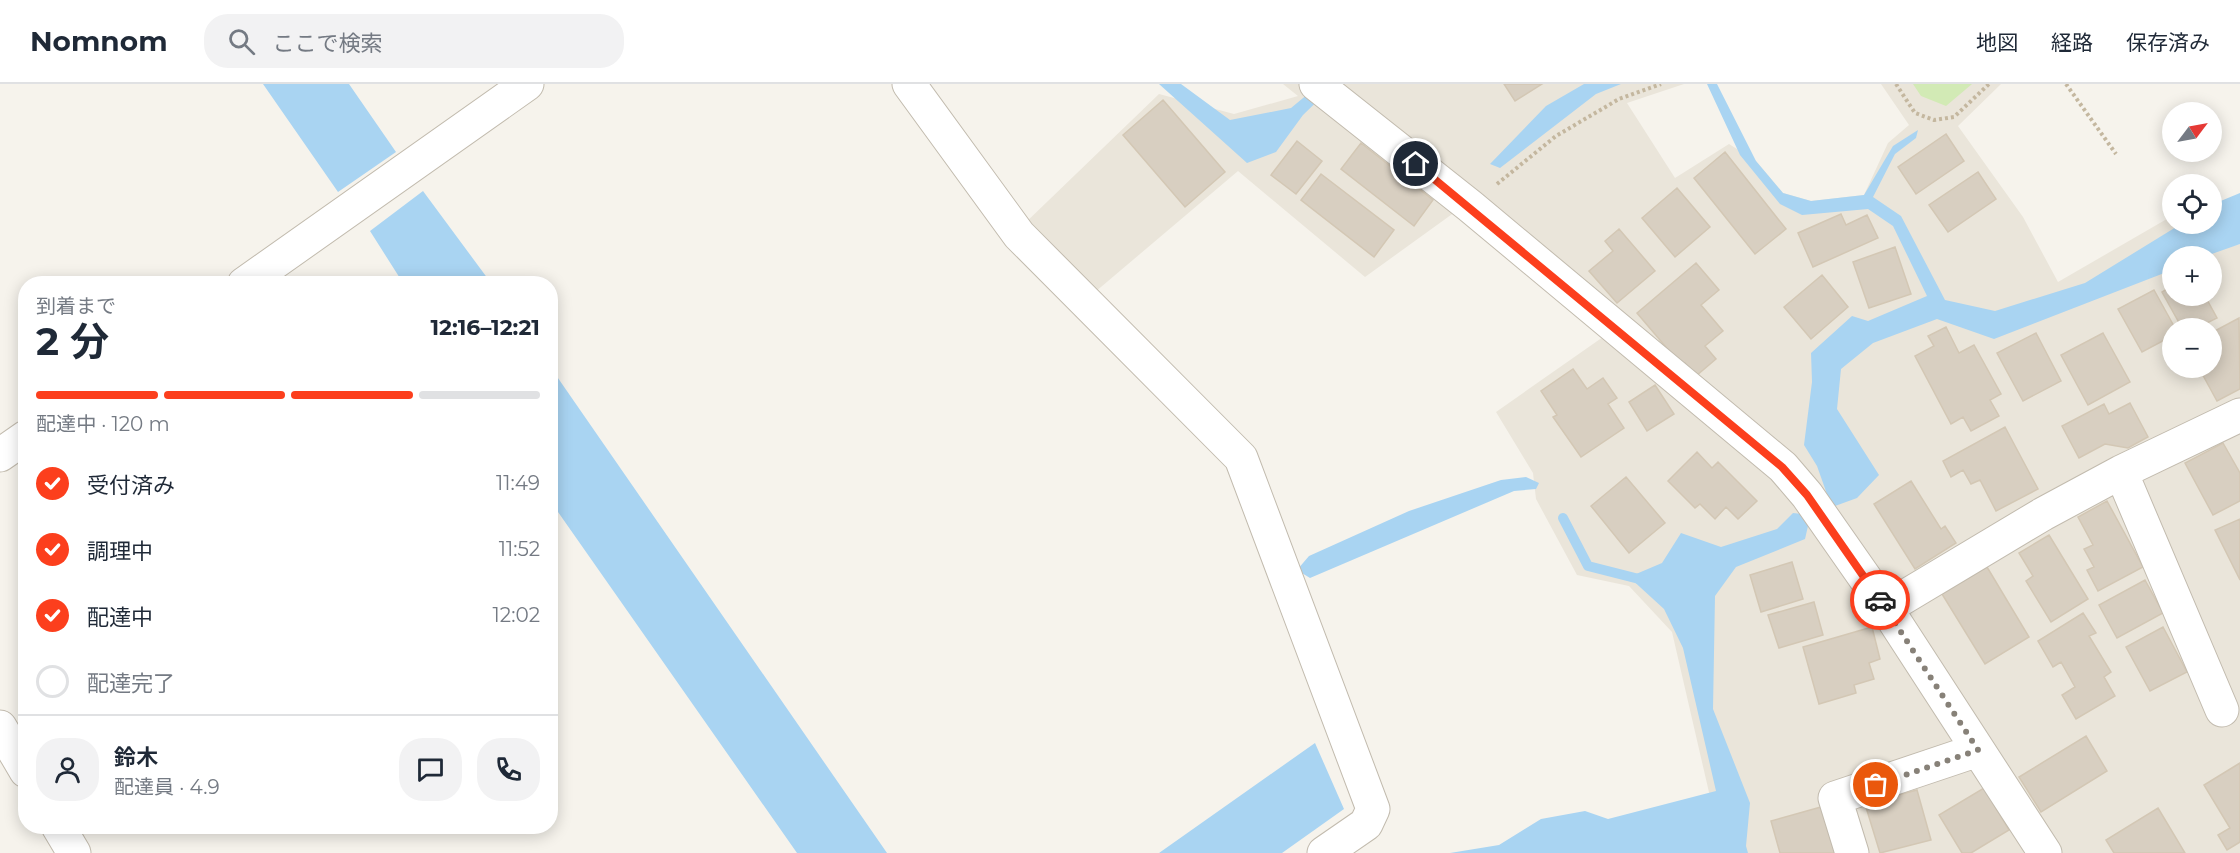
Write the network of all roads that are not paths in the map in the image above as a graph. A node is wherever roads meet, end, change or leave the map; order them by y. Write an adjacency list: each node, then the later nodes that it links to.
1 (527, 84): 4 (street)
2 (909, 84): 16 (street)
3 (1325, 92): 9 (street)
4 (255, 276)
5 (2240, 415): 8 (street)
6 (18, 443): 7 (street)
7 (0, 455)
8 (2121, 472): 9 (street); 10 (street)
9 (1886, 608): 12 (street)
10 (2222, 710)
11 (0, 727): 13 (street)
12 (1978, 750): 17 (street); 18 (street)
13 (18, 757)
14 (63, 834): 15 (street)
15 (74, 853)
16 (1324, 853)
17 (1852, 853)
18 (2045, 853)

